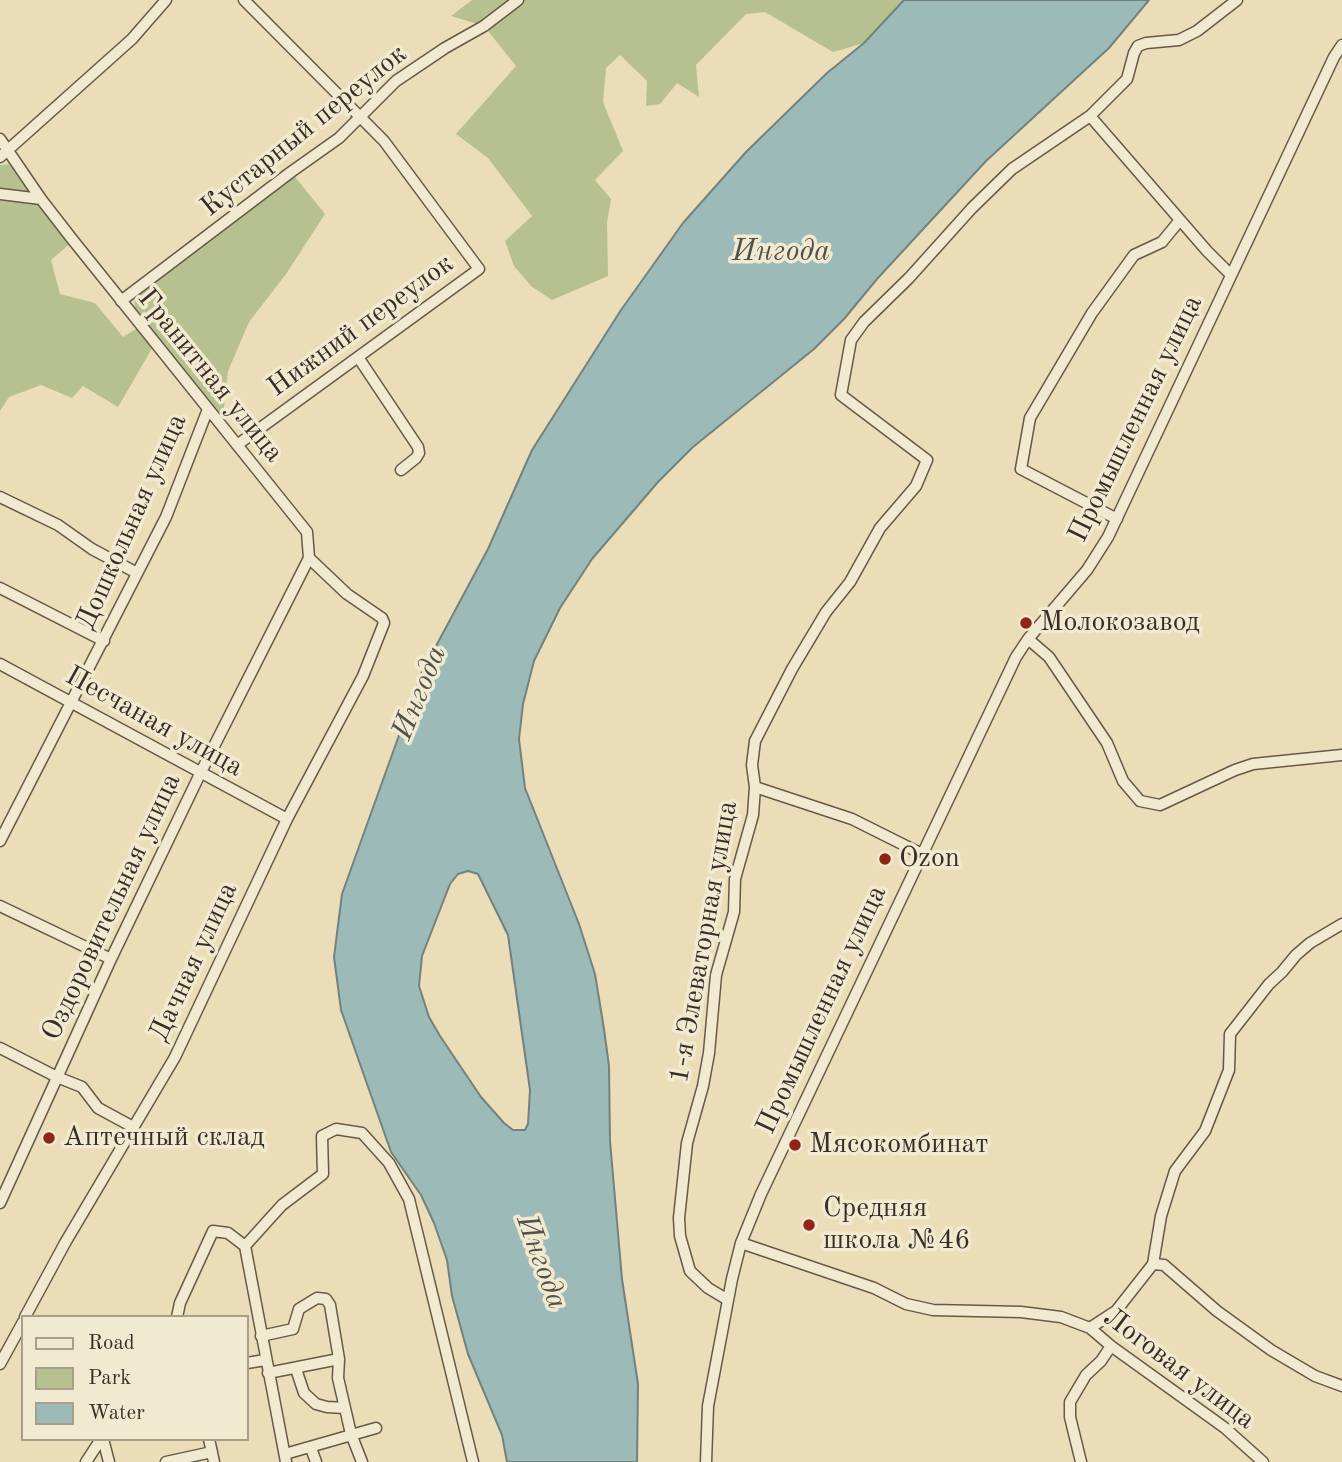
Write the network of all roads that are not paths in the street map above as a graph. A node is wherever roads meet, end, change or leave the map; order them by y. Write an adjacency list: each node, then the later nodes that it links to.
1 (166, 0): 9 (street)
2 (244, 0): 7 (street)
3 (518, 0): 7 (street, Кустарный переулок)
4 (1237, 0): 6 (street)
5 (1342, 45): 13 (street, Промышленная улица)
6 (1090, 116): 12 (street); 30 (street, 1-я Элеваторная улица)
7 (361, 118): 14 (street, Кустарный переулок); 15 (street, Нижний переулок)
8 (0, 139): 9 (street, Гранитная улица)
9 (4, 153): 11 (street, Гранитная улица)
10 (0, 194): 11 (street)
11 (40, 199): 14 (street, Гранитная улица)
12 (1180, 220): 13 (street); 20 (street)
13 (1231, 275): 20 (street, Промышленная улица)
14 (121, 301): 16 (street, Гранитная улица)
15 (358, 357): 17 (street, Нижний переулок); 18 (street)
16 (208, 409): 17 (street, Гранитная улица); 22 (street, Дошкольная улица)
17 (237, 445): 21 (street, Гранитная улица)
18 (401, 470)
19 (0, 497): 22 (street)
20 (1117, 519): 24 (street, Промышленная улица)
21 (309, 558): 29 (street, Оздоровительная улица); 31 (street, Дачная улица)
22 (137, 573): 25 (street, Дошкольная улица)
23 (0, 588): 25 (street)
24 (1028, 639): 28 (street); 33 (street, Промышленная улица)
25 (104, 641): 27 (street, Дошкольная улица)
26 (0, 664): 27 (street, Песчаная улица)
27 (71, 702): 29 (street, Песчаная улица); 32 (street, Дошкольная улица)
28 (1342, 755)
29 (200, 774): 31 (street, Песчаная улица); 36 (street, Оздоровительная улица)
30 (755, 787): 33 (street); 44 (street, 1-я Элеваторная улица)
31 (287, 819): 39 (street, Дачная улица)
32 (0, 841)
33 (922, 854): 41 (street, Промышленная улица)
34 (0, 906): 36 (street)
35 (1342, 924): 43 (street)
36 (111, 959): 38 (street, Оздоровительная улица)
37 (0, 1048): 38 (street)
38 (57, 1077): 39 (street); 40 (street, Оздоровительная улица)
39 (133, 1127): 45 (street, Дачная улица)
40 (0, 1203)
41 (741, 1243): 44 (street, Промышленная улица); 48 (street, Логовая улица)
42 (245, 1247): 46 (street); 49 (street); 71 (street)
43 (1153, 1264): 48 (street); 57 (street)
44 (728, 1300): 72 (street, Промышленная улица)
45 (26, 1315)
46 (177, 1315)
47 (21, 1326): 54 (street)
48 (1090, 1328): 50 (street, Логовая улица)
49 (261, 1336): 51 (street); 52 (street)
50 (1111, 1346): 73 (street); 74 (street, Логовая улица)
51 (339, 1359): 55 (street); 58 (street)
52 (265, 1360): 53 (street); 56 (street)
53 (248, 1363)
54 (0, 1364)
55 (296, 1369): 56 (street); 58 (street)
56 (268, 1373): 65 (street)
57 (1342, 1386)
58 (345, 1408): 60 (street)
59 (376, 1428): 60 (street)
60 (351, 1434): 63 (street); 70 (street)
61 (101, 1441): 66 (street)
62 (103, 1441): 67 (street)
63 (311, 1448): 65 (street); 69 (street)
64 (214, 1457): 68 (street)
65 (286, 1458)
66 (86, 1462)
67 (109, 1462)
68 (166, 1462)
69 (316, 1462)
70 (362, 1462)
71 (473, 1462)
72 (706, 1462)
73 (1081, 1462)
74 (1263, 1462)

